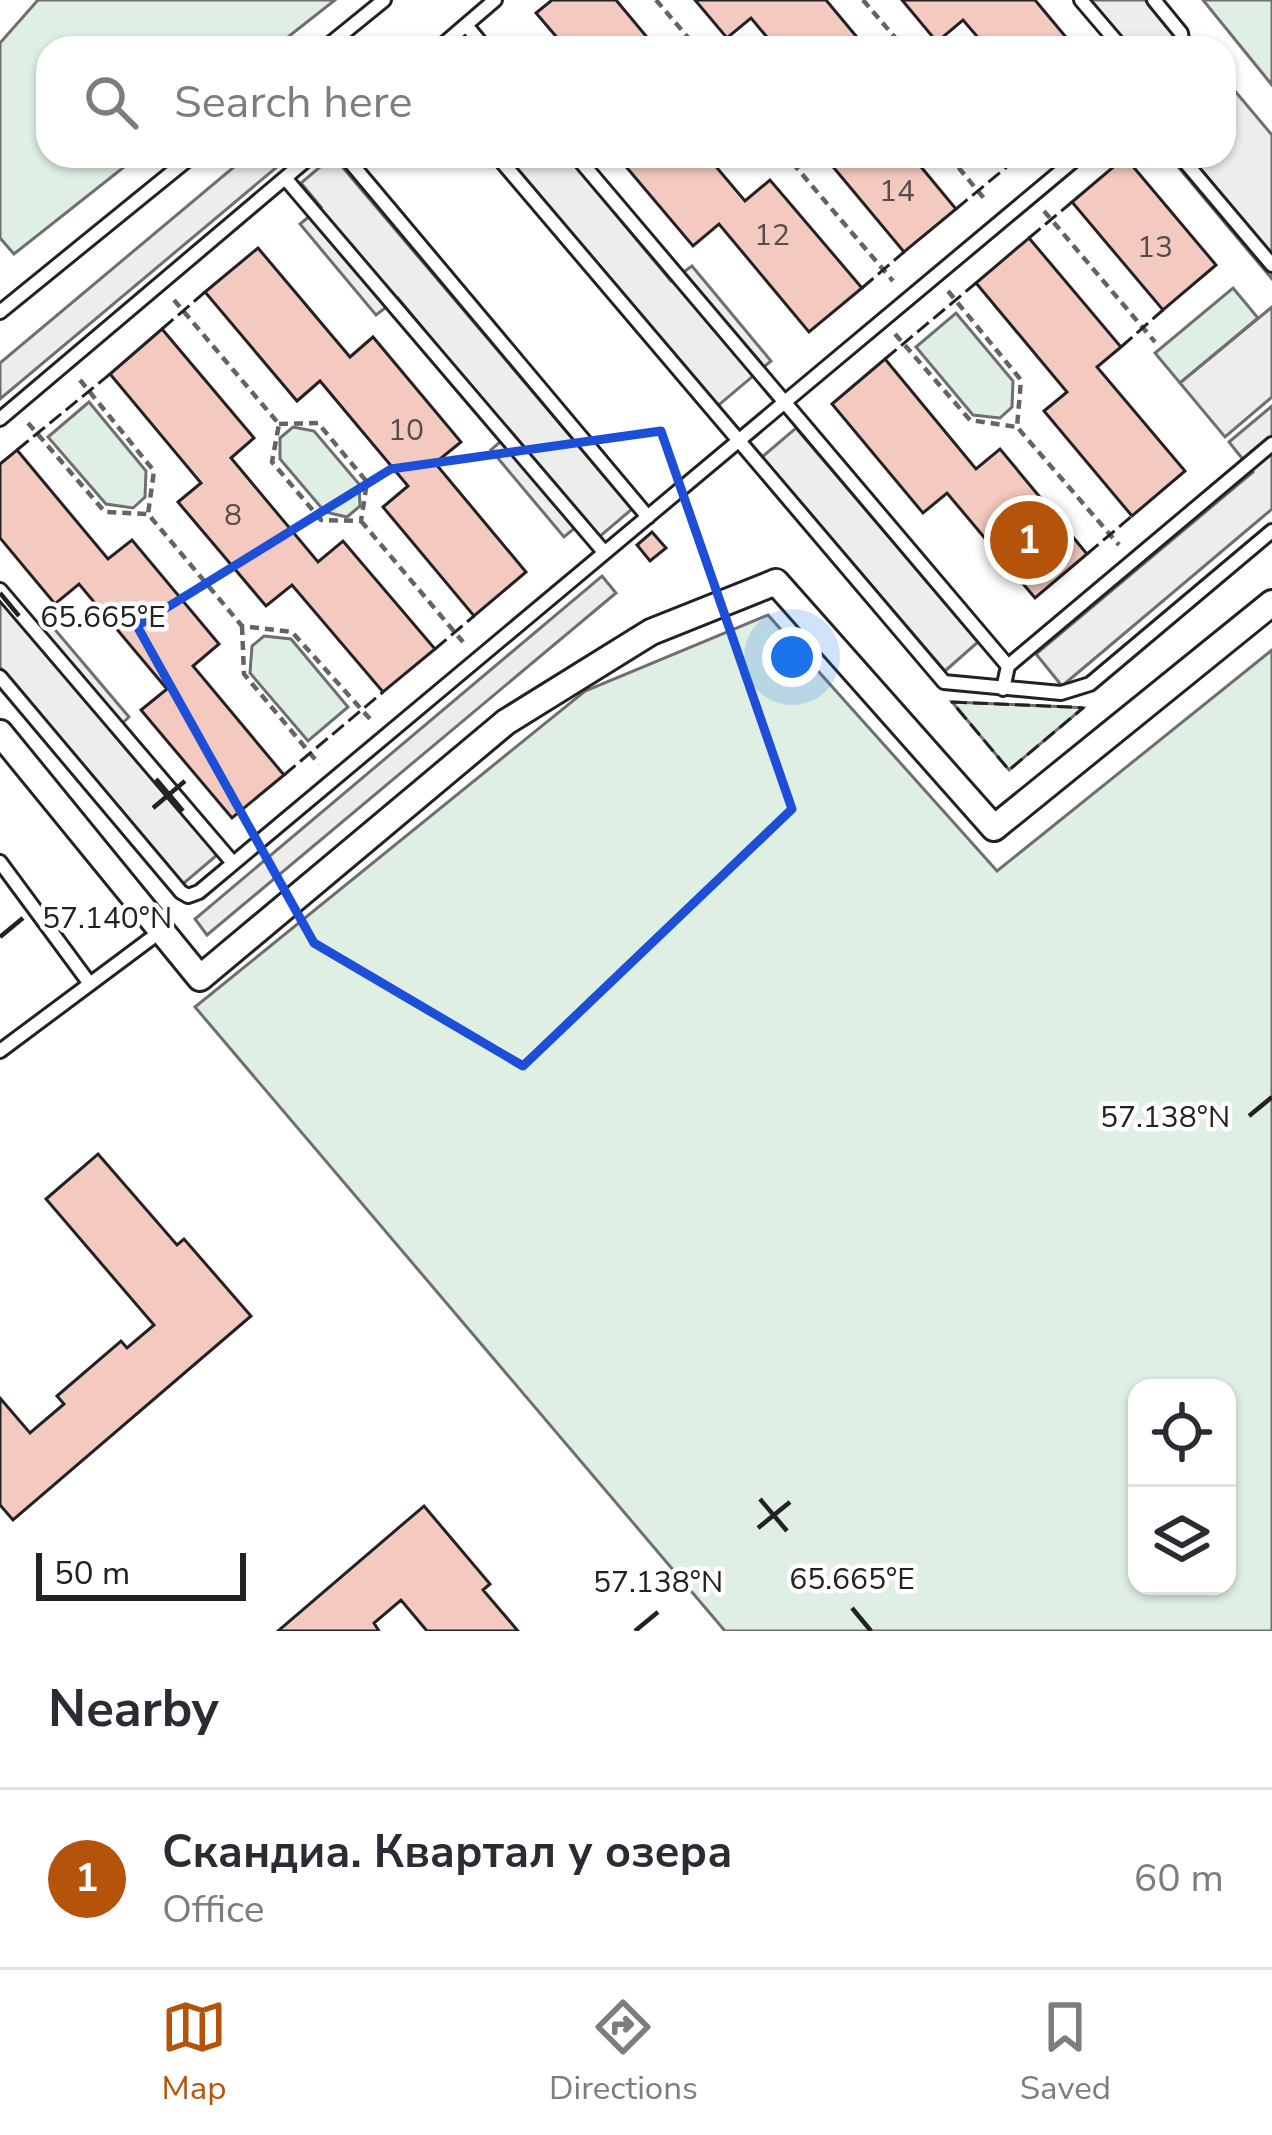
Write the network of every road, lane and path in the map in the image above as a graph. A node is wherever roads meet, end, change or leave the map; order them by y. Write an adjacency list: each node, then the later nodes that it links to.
1 (384, 0): 8 (lane)
2 (495, 0): 7 (lane)
3 (656, 0): 11 (path)
4 (863, 0): 12 (path)
5 (1081, 0): 13 (lane)
6 (1154, 0): 14 (lane)
7 (466, 25): 9 (lane); 10 (lane)
8 (340, 36)
9 (453, 36)
10 (475, 36)
11 (687, 36)
12 (894, 36)
13 (1112, 36)
14 (1181, 36)
15 (177, 168): 31 (lane)
16 (297, 168): 24 (lane)
17 (355, 168): 43 (lane)
18 (507, 168): 40 (lane)
19 (586, 168): 35 (lane)
20 (798, 168): 28 (path)
21 (959, 168): 25 (path)
22 (1065, 168): 35 (lane)
23 (1190, 168): 27 (lane)
24 (285, 178): 36 (lane); 46 (lane)
25 (987, 202)
26 (1040, 207): 33 (path)
27 (1272, 265)
28 (892, 281)
29 (944, 287): 39 (path)
30 (174, 300): 38 (path)
31 (0, 312)
32 (892, 331): 39 (path)
33 (1154, 342)
34 (80, 380): 42 (path)
35 (783, 403): 40 (lane); 52 (lane)
36 (0, 419)
37 (28, 423): 42 (path)
38 (279, 424): 44 (path); 44 (path)
39 (1017, 427): 47 (path)
40 (737, 442): 43 (lane); 54 (lane)
41 (1272, 444): 52 (lane)
42 (148, 514): 50 (path)
43 (648, 517): 46 (lane)
44 (361, 521): 51 (path)
45 (1272, 531): 54 (lane)
46 (604, 552): 59 (lane)
47 (1126, 553)
48 (0, 590): 59 (lane)
49 (1272, 603): 60 (street)
50 (242, 626): 55 (path); 57 (path)
51 (464, 642)
52 (1008, 666): 54 (lane)
53 (0, 677): 59 (lane)
54 (1003, 689)
55 (371, 720)
56 (0, 734): 60 (street)
57 (319, 764)
58 (0, 862): 61 (lane)
59 (233, 863)
60 (162, 931): 61 (lane)
61 (90, 984): 62 (lane)
62 (0, 1051)

